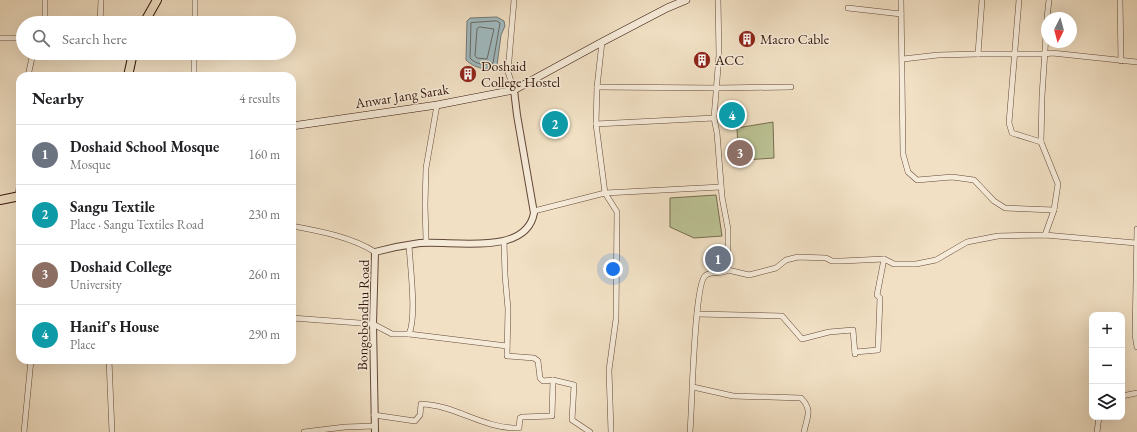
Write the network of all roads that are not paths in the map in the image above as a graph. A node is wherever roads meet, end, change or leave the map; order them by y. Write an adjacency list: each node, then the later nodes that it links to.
1 (45, 0): 16 (street)
2 (101, 0): 17 (street)
3 (157, 0): 18 (highway)
4 (195, 0): 19 (street)
5 (514, 0): 39 (street)
6 (686, 0): 22 (main road, Anwar Jang Sarak)
7 (718, 0): 38 (street)
8 (901, 0): 15 (street)
9 (982, 0): 24 (street)
10 (1019, 0): 26 (street)
11 (1049, 0): 14 (street)
12 (1120, 0): 31 (street)
13 (848, 8): 15 (street)
14 (1048, 12)
15 (901, 14): 27 (street)
16 (45, 16)
17 (100, 16)
18 (148, 16)
19 (195, 16)
20 (0, 38): 21 (street)
21 (16, 38)
22 (602, 42): 36 (street); 39 (main road, Anwar Jang Sarak)
23 (1045, 48): 25 (street)
24 (978, 54): 26 (street); 27 (street)
25 (1044, 54): 26 (street); 31 (street); 44 (street)
26 (1016, 55): 44 (street)
27 (902, 59): 49 (street)
28 (31, 60): 33 (street)
29 (131, 60): 34 (highway)
30 (194, 60): 35 (street)
31 (1121, 61): 32 (street)
32 (1137, 62)
33 (29, 72)
34 (129, 72)
35 (194, 72)
36 (597, 86): 38 (street); 42 (street)
37 (791, 87): 38 (street)
38 (717, 88): 41 (street)
39 (514, 90): 40 (main road, Anwar Jang Sarak); 50 (street)
40 (437, 105): 43 (main road, Anwar Jang Sarak); 54 (street)
41 (714, 118): 42 (street); 45 (street)
42 (596, 124): 46 (street)
43 (296, 125)
44 (1041, 142): 49 (street)
45 (721, 187): 46 (street); 61 (street)
46 (605, 193): 50 (street); 81 (street)
47 (16, 197): 48 (highway)
48 (0, 200)
49 (1054, 210): 53 (street)
50 (534, 211): 55 (street, Bongobondhu Road)
51 (296, 227): 58 (street)
52 (1137, 229): 56 (street)
53 (1045, 235): 56 (street); 60 (street)
54 (426, 240)
55 (504, 241): 57 (street, Bongobondhu Road); 66 (street)
56 (1136, 243): 59 (street)
57 (409, 245): 58 (street, Bongobondhu Road); 65 (street)
58 (375, 252): 64 (street, Bongobondhu Road)
59 (1136, 256): 67 (street)
60 (884, 259): 61 (street); 62 (street)
61 (728, 270): 62 (street)
62 (697, 314): 71 (street)
63 (296, 318): 64 (street)
64 (373, 324): 65 (street); 74 (street, Bongobondhu Road)
65 (409, 334): 66 (street)
66 (508, 346): 70 (street)
67 (1137, 347)
68 (31, 364): 77 (street)
69 (109, 364): 78 (street)
70 (553, 380): 74 (street); 80 (street)
71 (692, 387): 82 (street); 83 (street)
72 (1137, 393): 73 (street)
73 (1125, 395)
74 (374, 415): 76 (street, Bongobondhu Road)
75 (1099, 420): 84 (street)
76 (375, 429): 79 (street)
77 (24, 432)
78 (112, 432)
79 (304, 432)
80 (590, 432)
81 (611, 432)
82 (690, 432)
83 (804, 432)
84 (1097, 432)

